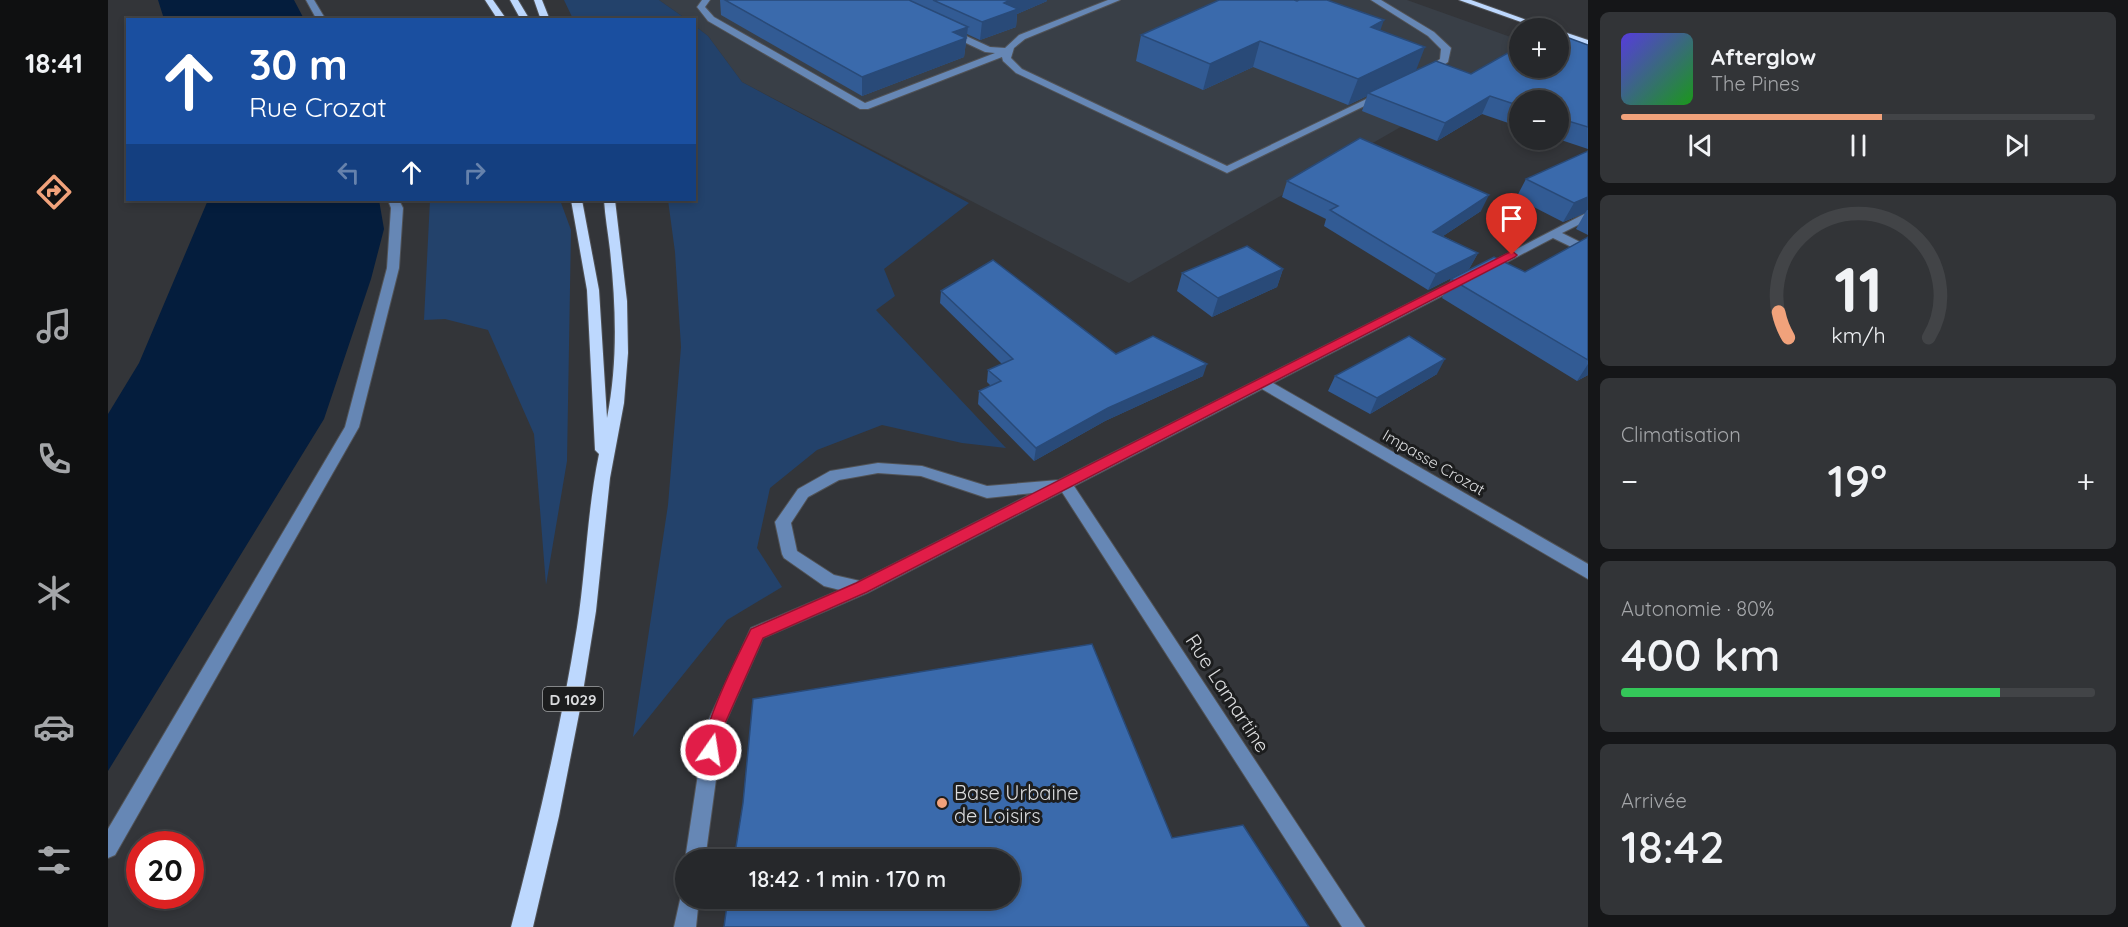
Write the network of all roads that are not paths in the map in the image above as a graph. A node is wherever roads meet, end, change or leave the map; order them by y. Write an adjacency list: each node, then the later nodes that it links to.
1 (310, 0): 9 (street)
2 (489, 0): 10 (main road)
3 (514, 0): 11 (main road)
4 (538, 0): 12 (main road)
5 (706, 0): 17 (street)
6 (1116, 0): 17 (street)
7 (1375, 0): 18 (street)
8 (1462, 0): 13 (main road)
9 (321, 18)
10 (502, 18)
11 (525, 18)
12 (545, 18)
13 (1515, 18)
14 (939, 27): 17 (street)
15 (1569, 37): 16 (main road)
16 (1588, 43)
17 (1009, 51): 19 (street)
18 (1411, 81)
19 (1390, 91)
20 (394, 201): 31 (street)
21 (576, 201): 27 (main road, D 1029)
22 (609, 201): 27 (main road, D 1029)
23 (1588, 215): 24 (street)
24 (1553, 233): 25 (street); 26 (street)
25 (1588, 251)
26 (1263, 383): 28 (street); 29 (street, Impasse Crozat)
27 (603, 468): 34 (main road, D 1029)
28 (1065, 484): 30 (street); 30 (street); 36 (street, Rue Lamartine)
29 (1588, 572)
30 (861, 588): 32 (street)
31 (108, 848)
32 (697, 849)
33 (687, 909): 35 (street)
34 (522, 927)
35 (685, 927)
36 (1354, 927)

